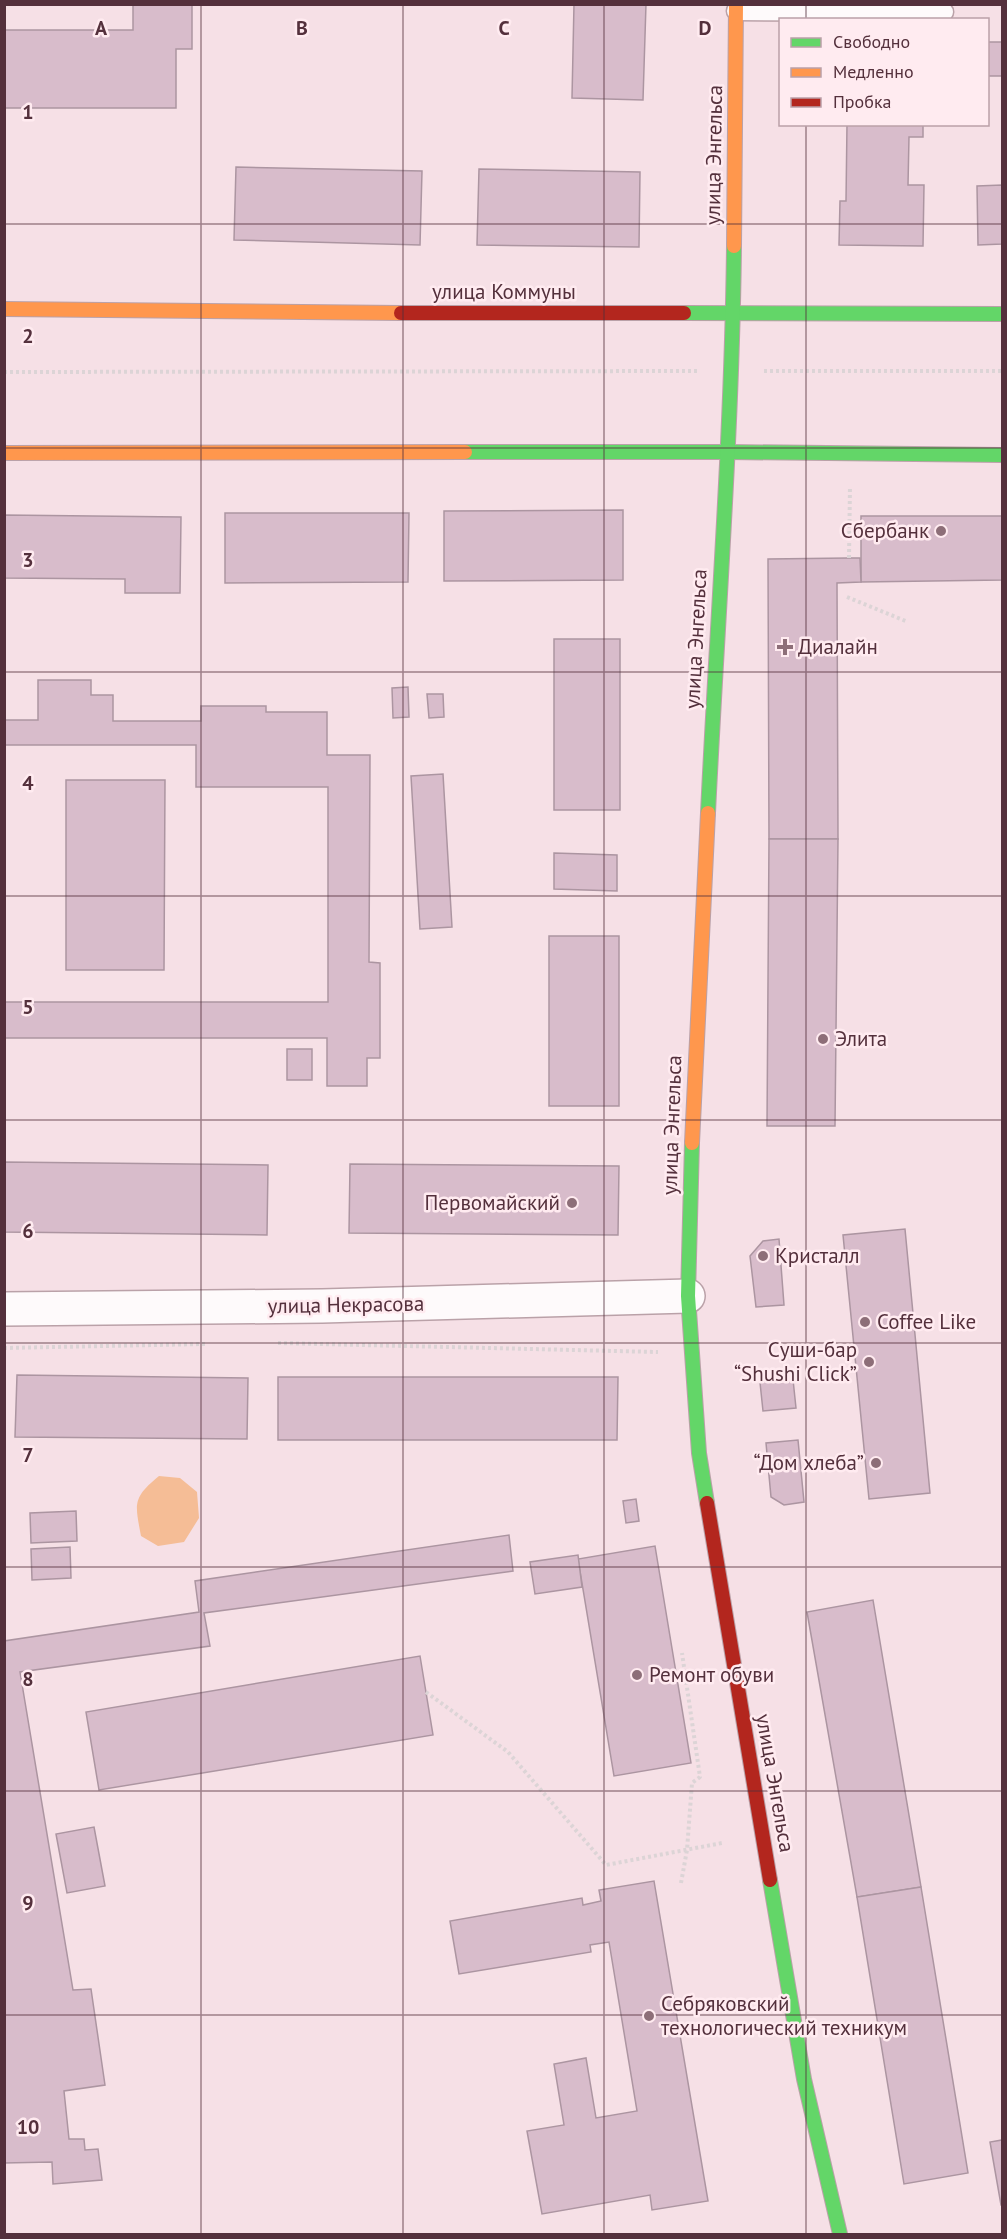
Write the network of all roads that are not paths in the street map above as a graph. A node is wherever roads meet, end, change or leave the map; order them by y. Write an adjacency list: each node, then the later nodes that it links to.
1 (736, 8): 2 (lane); 4 (street, улица Энгельса)
2 (944, 12)
3 (4, 309): 4 (street, улица Коммуны)
4 (733, 314): 5 (street, улица Коммуны); 6 (street, улица Энгельса)
5 (1002, 314)
6 (729, 452): 7 (street); 8 (street); 9 (street, улица Энгельса)
7 (4, 453)
8 (1002, 455)
9 (688, 1296): 10 (street, улица Некрасова); 11 (street, улица Энгельса)
10 (4, 1309)
11 (840, 2235)

